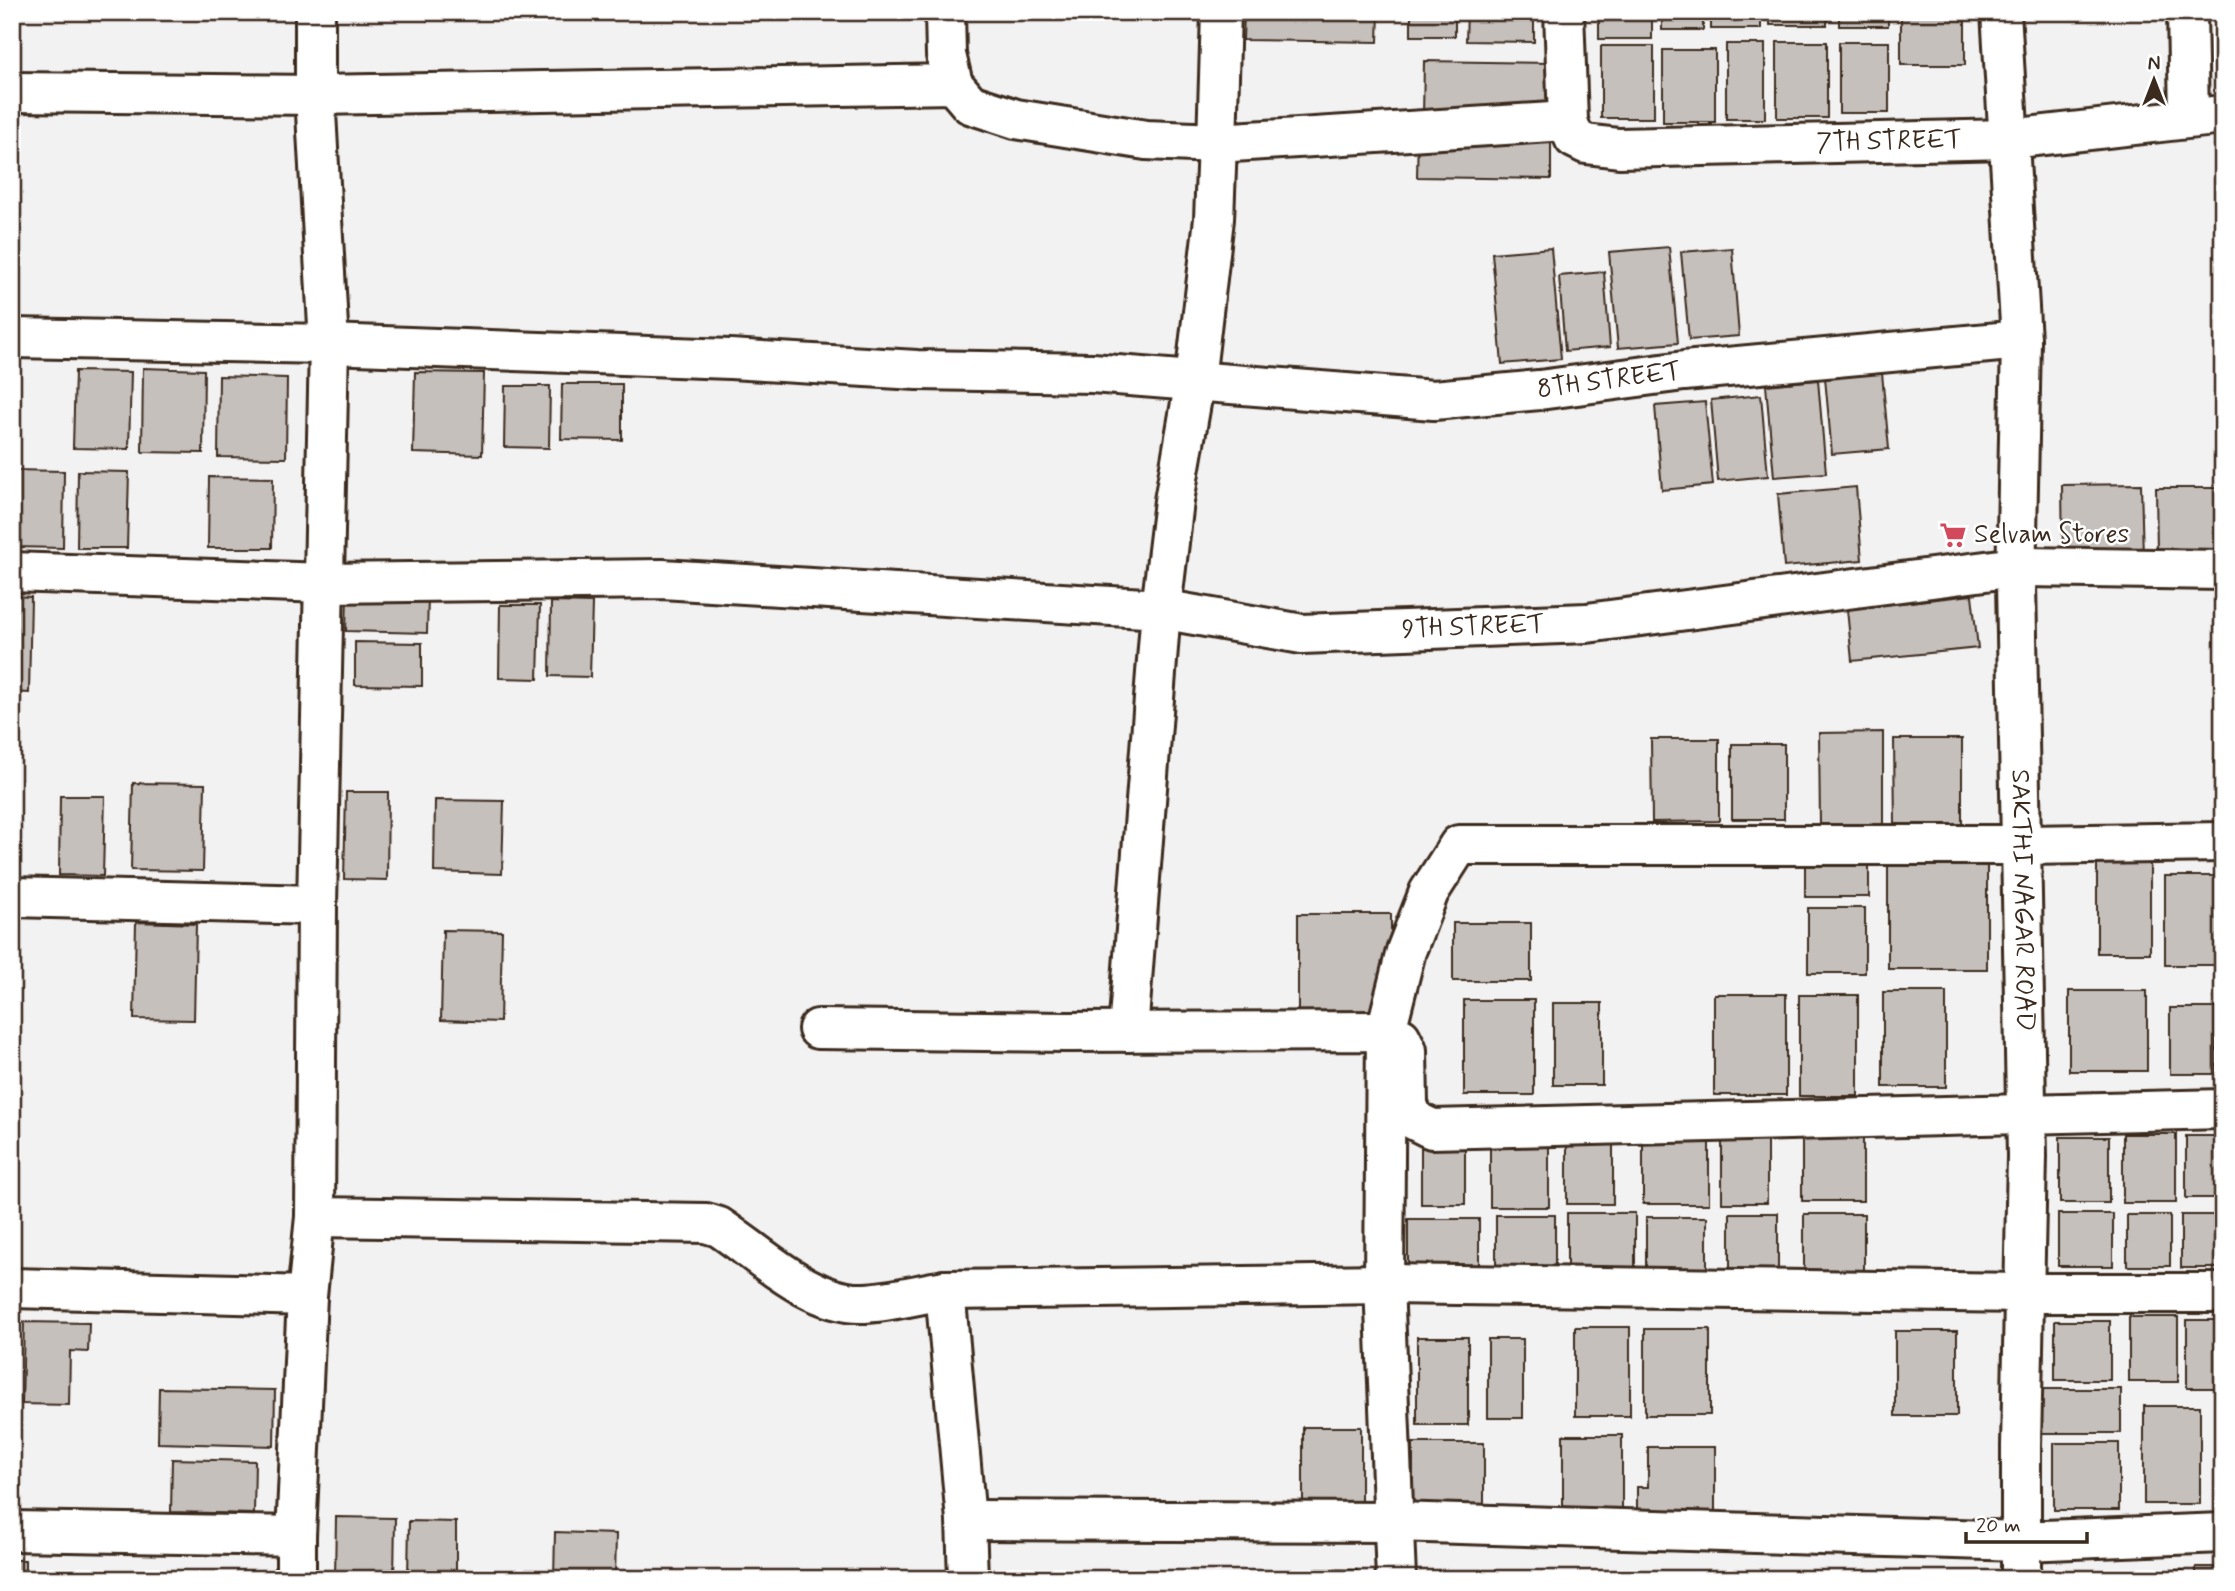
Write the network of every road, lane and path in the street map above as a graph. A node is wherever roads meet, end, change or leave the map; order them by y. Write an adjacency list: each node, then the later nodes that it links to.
1 (315, 12): 9 (street)
2 (944, 12): 7 (street)
3 (1221, 12): 13 (street)
4 (1564, 12): 11 (street)
5 (2001, 12): 12 (street, SAKTHI NAGAR ROAD)
6 (2187, 12): 10 (street)
7 (953, 84): 9 (street); 13 (street)
8 (12, 92): 9 (street)
9 (315, 95): 16 (street)
10 (2206, 117): 12 (street, 7TH STREET)
11 (1568, 121): 12 (street, 7TH STREET); 13 (street)
12 (2010, 139): 15 (street, SAKTHI NAGAR ROAD)
13 (1217, 143): 17 (street)
14 (12, 338): 16 (street, 8TH STREET)
15 (2021, 340): 17 (street, 8TH STREET); 18 (street, SAKTHI NAGAR ROAD)
16 (329, 344): 17 (street, 8TH STREET); 21 (street)
17 (1195, 380): 22 (street)
18 (2016, 567): 19 (street, 9TH STREET); 22 (street, 9TH STREET); 24 (street, SAKTHI NAGAR ROAD)
19 (2223, 570)
20 (12, 572): 21 (street, 9TH STREET)
21 (325, 583): 22 (street, 9TH STREET); 26 (street)
22 (1161, 609): 29 (street)
23 (2223, 842): 24 (street)
24 (2021, 845): 28 (street); 31 (street, SAKTHI NAGAR ROAD)
25 (12, 897): 26 (street)
26 (317, 905): 32 (street)
27 (818, 1029): 29 (street)
28 (1386, 1031): 29 (street); 31 (street); 33 (street)
29 (1128, 1032)
30 (2223, 1109): 31 (street)
31 (2026, 1115): 36 (street, SAKTHI NAGAR ROAD)
32 (315, 1217): 35 (street); 38 (street)
33 (1384, 1284): 35 (street); 36 (street); 40 (street)
34 (12, 1288): 38 (street)
35 (945, 1290): 39 (street)
36 (2024, 1293): 37 (street); 44 (street, SAKTHI NAGAR ROAD)
37 (2223, 1293)
38 (307, 1296): 43 (street)
39 (966, 1520): 40 (street); 46 (street)
40 (1395, 1522): 44 (street); 47 (street)
41 (12, 1531): 43 (street)
42 (2223, 1533): 44 (street)
43 (296, 1536): 45 (street)
44 (2021, 1541): 48 (street, SAKTHI NAGAR ROAD)
45 (296, 1579)
46 (968, 1579)
47 (1396, 1579)
48 (2021, 1579)

